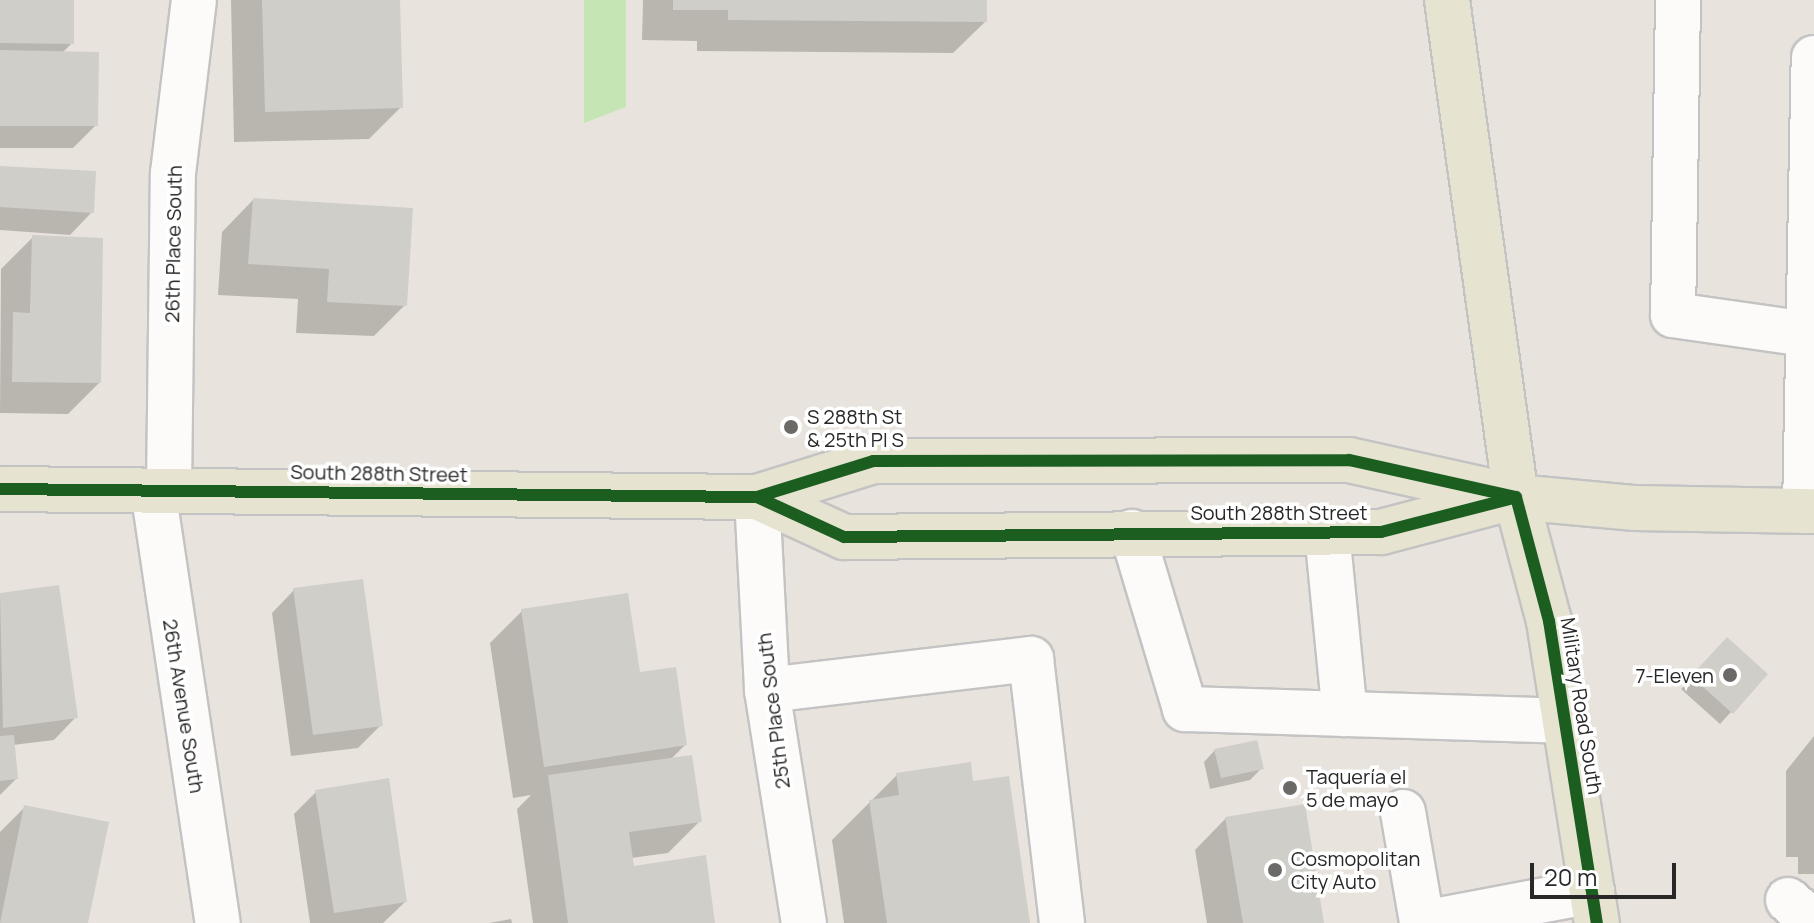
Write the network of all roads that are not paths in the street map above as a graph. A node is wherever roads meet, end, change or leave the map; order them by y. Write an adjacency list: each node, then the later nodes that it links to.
1 (194, 0): 7 (street, 26th Place South)
2 (1447, 0): 9 (main road, Military Road South)
3 (1678, 0): 5 (street)
4 (1814, 58): 5 (street)
5 (1809, 335): 10 (street)
6 (0, 489): 7 (main road, South 288th Street)
7 (161, 490): 8 (main road, South 288th Street); 19 (street, 26th Avenue South)
8 (757, 497): 9 (main road, South 288th Street); 11 (main road, South 288th Street); 13 (street, 25th Place South)
9 (1516, 497): 10 (main road, South 288th Street); 12 (main road, South 288th Street); 15 (main road, Military Road South)
10 (1809, 511)
11 (1132, 532): 12 (main road, South 288th Street); 14 (street)
12 (1327, 532): 14 (street)
13 (767, 690): 20 (street, 25th Place South); 21 (street)
14 (1345, 714): 15 (street)
15 (1564, 721): 17 (main road, Military Road South)
16 (1403, 812): 18 (street)
17 (1594, 907): 18 (street)
18 (1422, 922)
19 (218, 923)
20 (804, 923)
21 (1062, 923)

